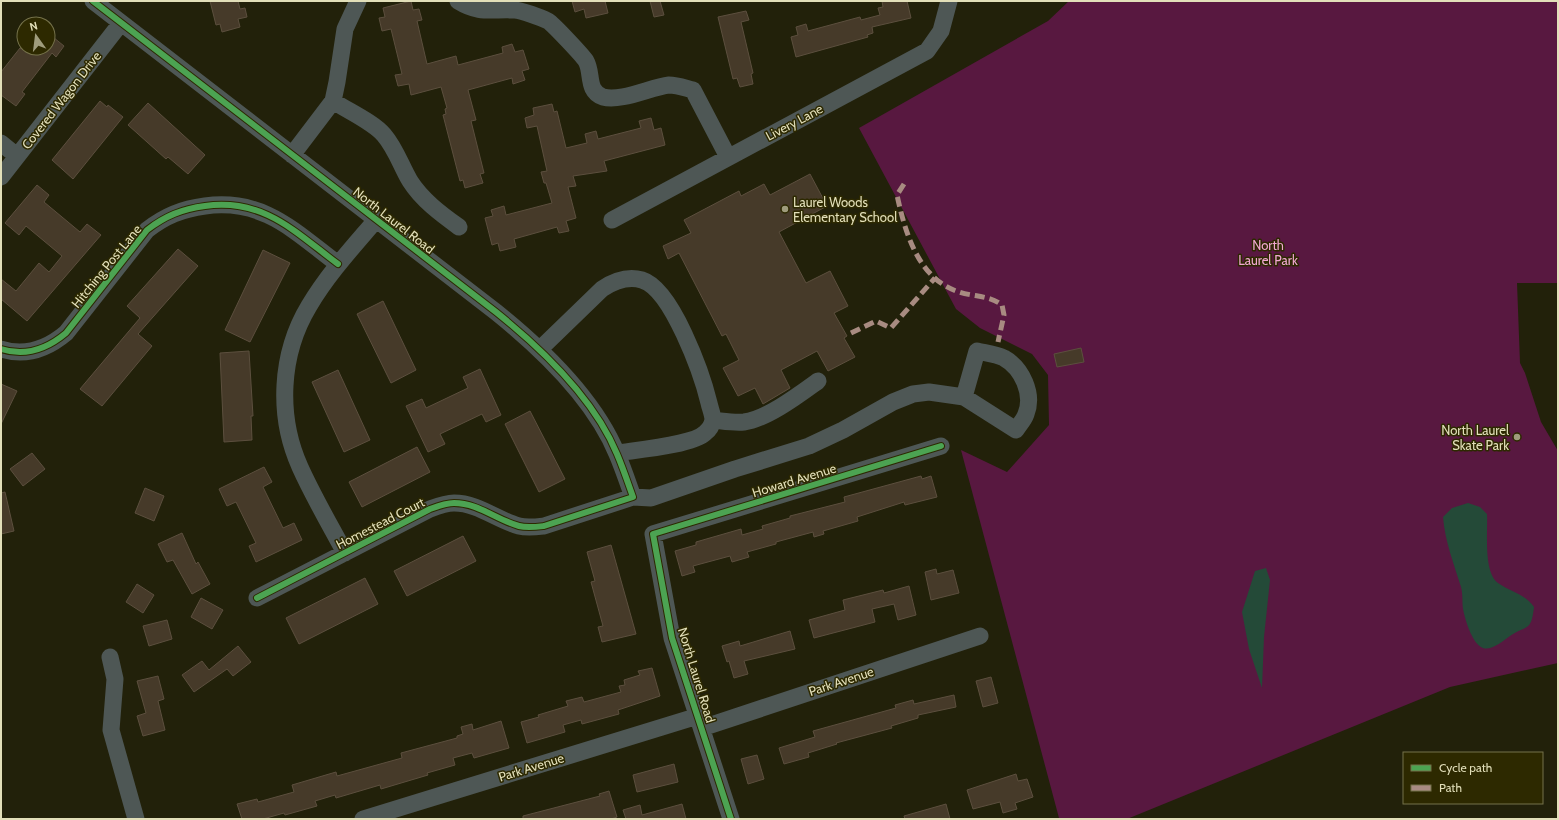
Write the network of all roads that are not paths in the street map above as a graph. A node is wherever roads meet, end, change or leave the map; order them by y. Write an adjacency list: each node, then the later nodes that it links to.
1 (93, 1): 5 (street, North Laurel Road)
2 (358, 1): 6 (street)
3 (458, 1): 10 (street)
4 (949, 1): 10 (street, Livery Lane)
5 (121, 23): 8 (street, North Laurel Road); 9 (street, Covered Wagon Drive)
6 (333, 101): 8 (street); 14 (street)
7 (1, 143): 9 (street)
8 (292, 155): 12 (street, North Laurel Road)
9 (17, 156): 11 (street, Covered Wagon Drive)
10 (728, 157): 13 (street, Livery Lane)
11 (1, 178)
12 (376, 220): 15 (street); 17 (street, North Laurel Road)
13 (612, 220)
14 (459, 228)
15 (338, 264): 16 (street, Hitching Post Lane); 25 (street)
16 (1, 349)
17 (540, 349): 20 (street); 22 (street, North Laurel Road)
18 (818, 381): 20 (street)
19 (964, 397): 19 (street); 23 (street, Homestead Court)
20 (713, 420): 22 (street)
21 (941, 446): 24 (street, Howard Avenue)
22 (617, 453): 23 (street, North Laurel Road)
23 (633, 497): 25 (street, Homestead Court)
24 (653, 534): 29 (street, North Laurel Road)
25 (345, 553): 26 (street, Homestead Court)
26 (257, 598)
27 (980, 636): 29 (street, Park Avenue)
28 (110, 657): 30 (street)
29 (700, 722): 31 (street, Park Avenue); 32 (street, North Laurel Road)
30 (136, 819)
31 (363, 819)
32 (731, 819)

